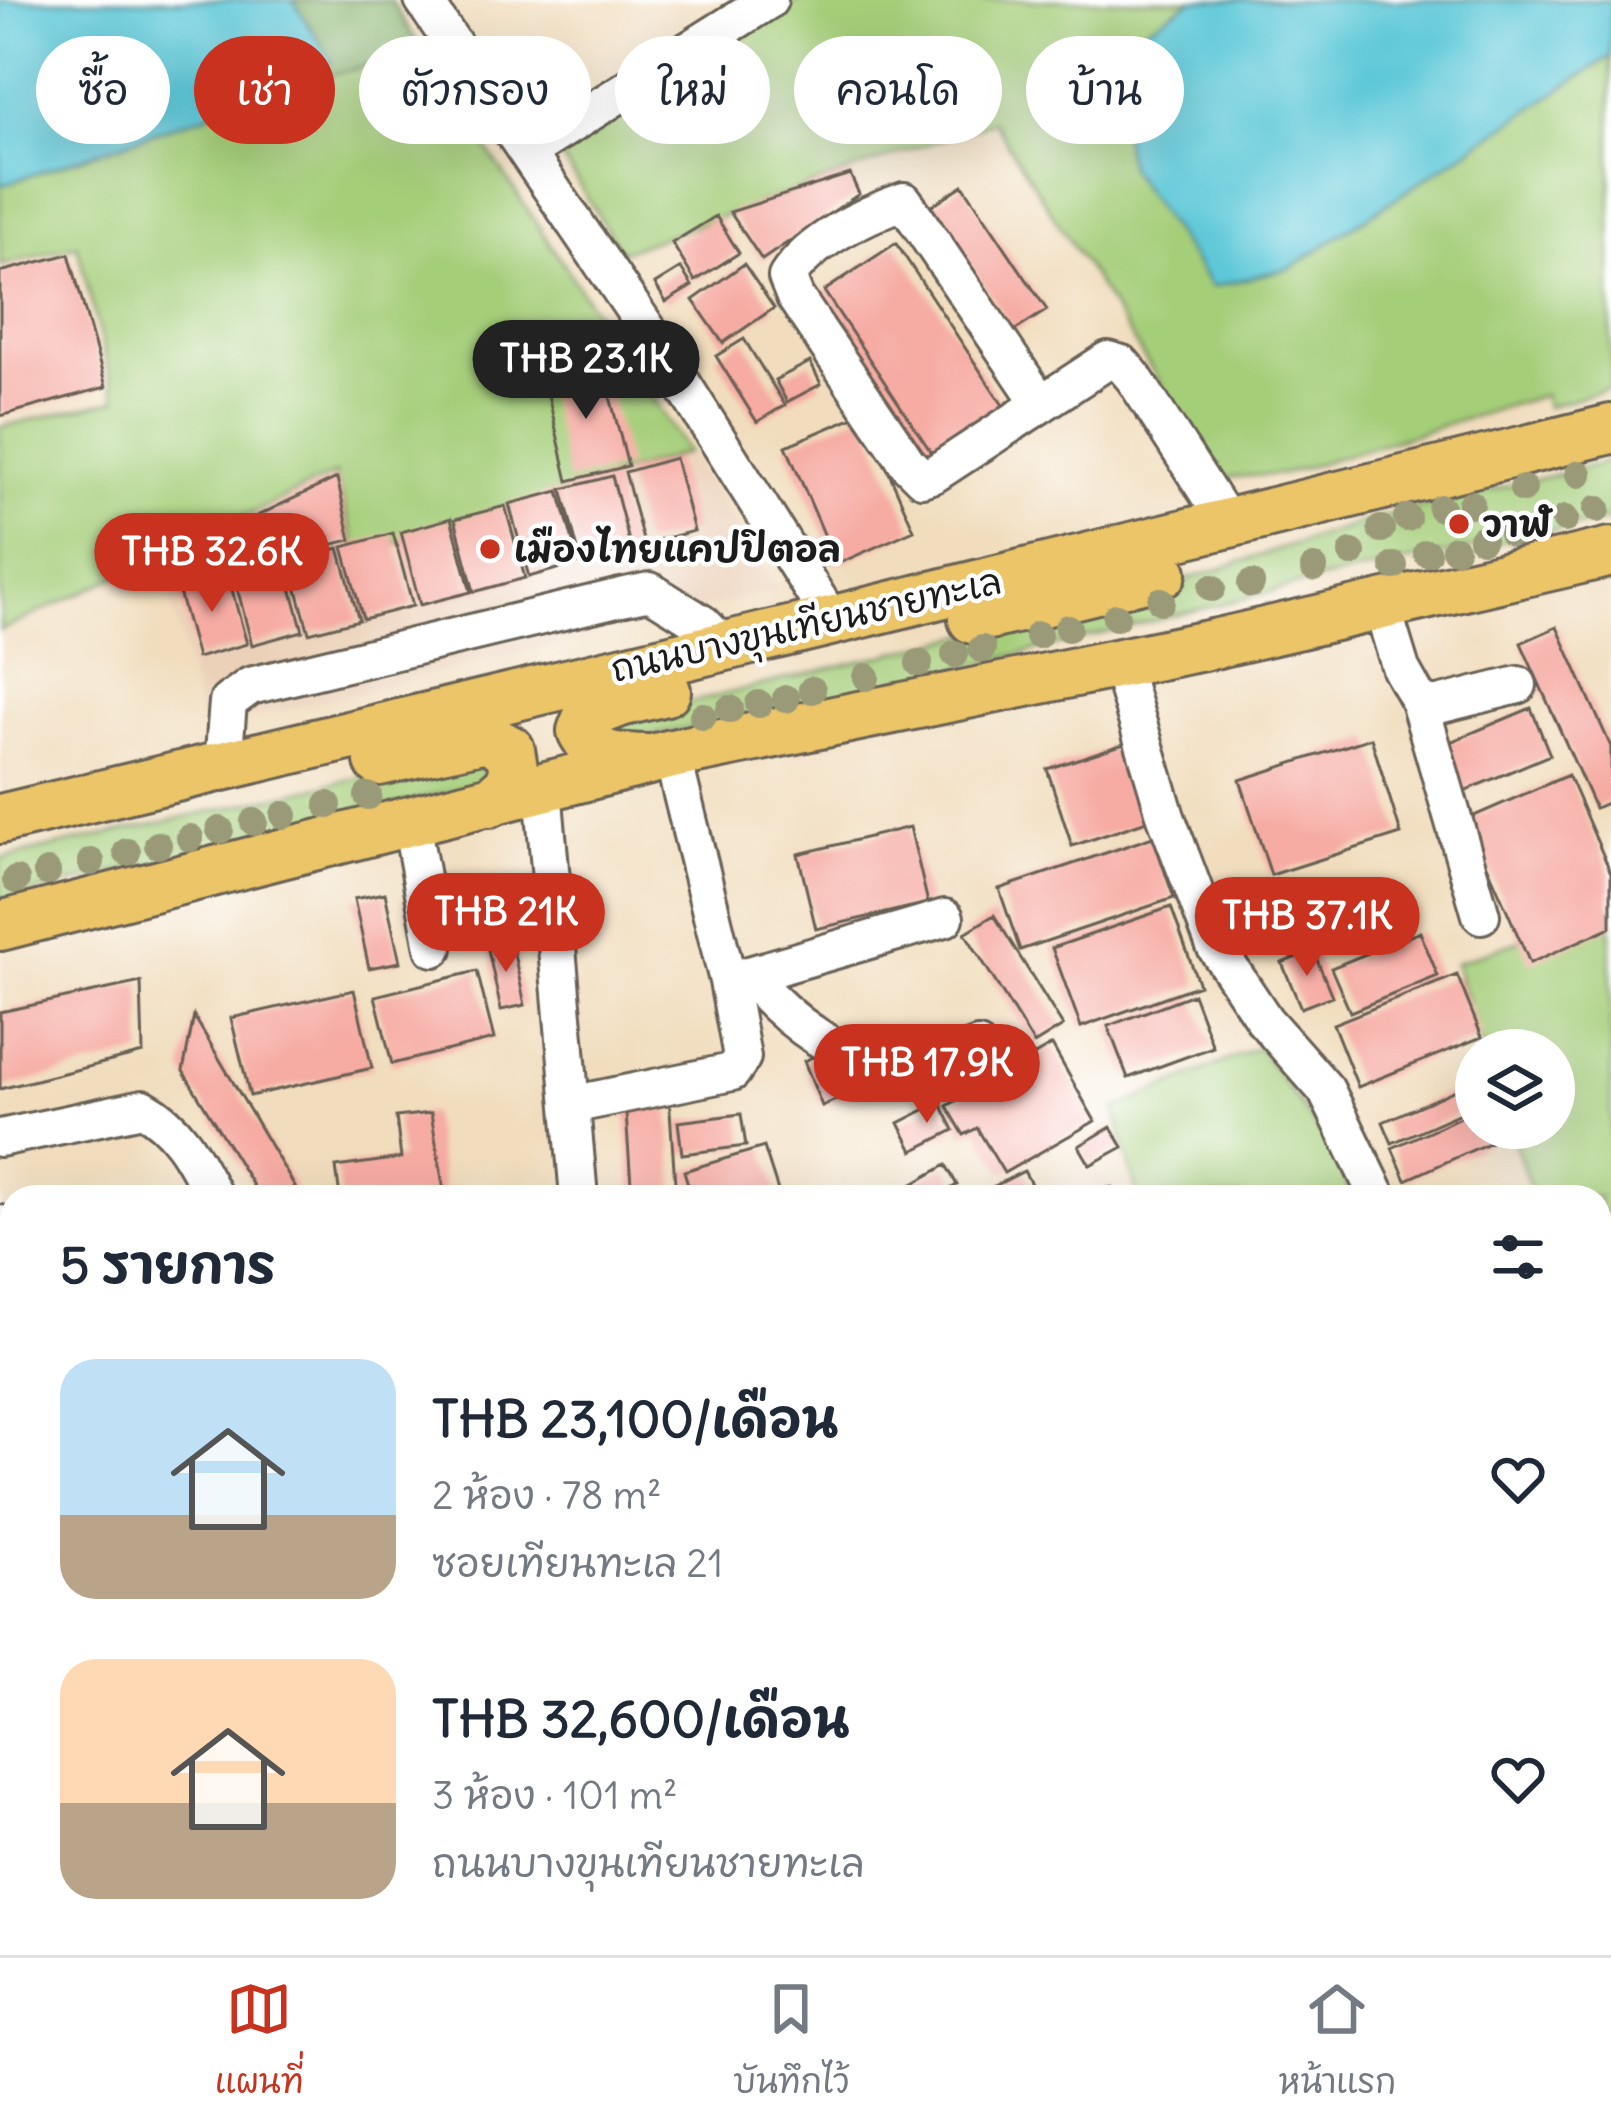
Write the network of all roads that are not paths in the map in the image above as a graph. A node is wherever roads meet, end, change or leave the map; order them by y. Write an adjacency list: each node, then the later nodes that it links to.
1 (423, 0): 3 (street)
2 (770, 0): 3 (street)
3 (526, 152): 10 (street)
4 (1041, 404): 4 (street); 7 (street)
5 (1611, 429): 6 (main road, ถนนบางขุนเทียนชายทะเล)
6 (1344, 495): 7 (main road, ถนนบางขุนเทียนชายทะเล); 15 (main road)
7 (1228, 524): 10 (main road, ถนนบางขุนเทียนชายทะเล)
8 (1611, 552): 9 (main road)
9 (1382, 607): 12 (main road); 14 (street)
10 (832, 621): 11 (main road, ถนนบางขุนเทียนชายทะเล)
11 (724, 646): 16 (main road, ถนนบางขุนเทียนชายทะเล); 16 (street)
12 (1120, 663): 15 (main road); 32 (street)
13 (1518, 685): 14 (street)
14 (1419, 701): 22 (street)
15 (662, 757): 17 (main road); 26 (street)
16 (223, 765): 19 (main road, ถนนบางขุนเทียนชายทะเล)
17 (543, 789): 18 (main road); 28 (street)
18 (490, 802): 20 (main road); 21 (main road)
19 (0, 818)
20 (412, 822): 24 (main road); 25 (street)
21 (0, 846)
22 (1481, 915)
23 (945, 918): 26 (street)
24 (0, 926)
25 (434, 948)
26 (739, 979): 27 (street); 28 (street)
27 (978, 1047)
28 (571, 1105): 31 (street)
29 (0, 1138): 30 (street)
30 (208, 1185)
31 (578, 1185)
32 (1372, 1185)

